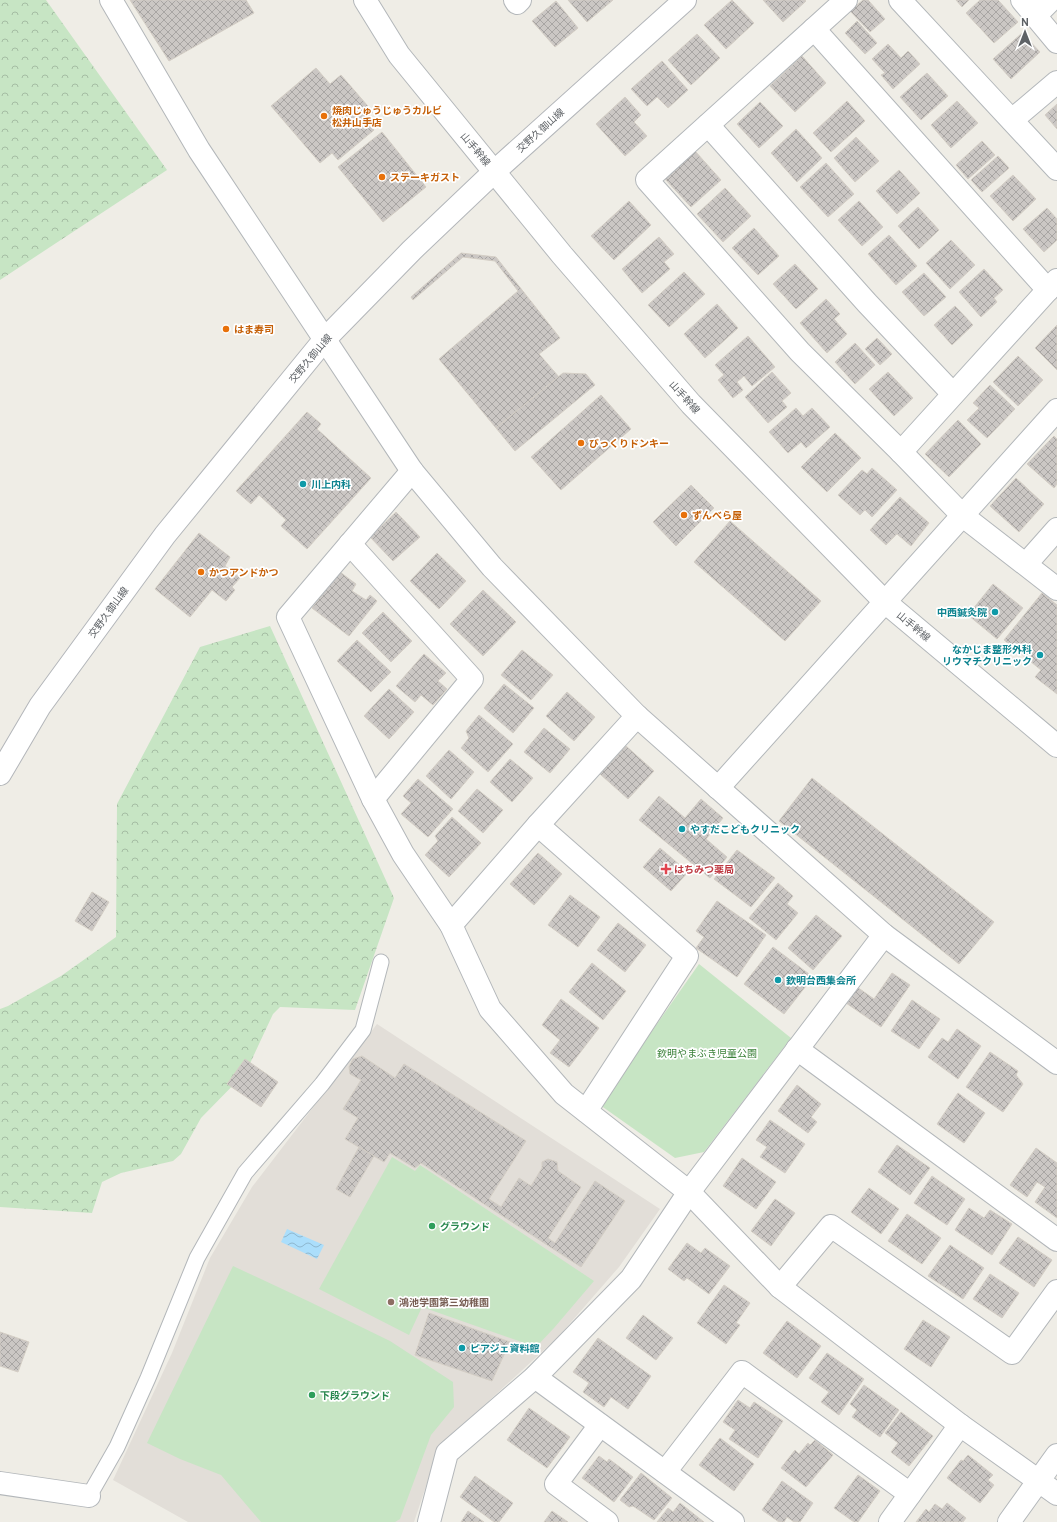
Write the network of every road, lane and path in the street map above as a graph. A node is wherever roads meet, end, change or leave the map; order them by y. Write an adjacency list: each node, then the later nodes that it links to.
1 (111, 0): 18 (street)
2 (365, 0): 16 (street, 山手幹線)
3 (515, 0): 4 (street)
4 (520, 0)
5 (685, 0): 16 (street, 交野久御山線)
6 (846, 0): 10 (street)
7 (900, 0): 13 (street)
8 (1051, 0): 9 (street)
9 (1028, 8): 11 (street)
10 (814, 29): 14 (street); 17 (street)
11 (1057, 42)
12 (1057, 82): 13 (street)
13 (1012, 120): 15 (street)
14 (708, 125): 19 (street); 21 (street)
15 (1057, 169)
16 (495, 171): 18 (street, 交野久御山線); 28 (street, 山手幹線)
17 (1052, 285): 19 (street)
18 (325, 339): 22 (street); 31 (street, 交野久御山線)
19 (953, 394): 21 (street)
20 (1057, 410): 23 (street)
21 (901, 452): 23 (street)
22 (412, 471): 25 (street); 29 (street)
23 (963, 516): 26 (street); 28 (street)
24 (1057, 529): 26 (street)
25 (350, 544): 33 (street); 33 (street)
26 (1026, 564): 27 (street)
27 (1057, 589)
28 (885, 602): 30 (street, 山手幹線); 32 (street)
29 (637, 716): 32 (street); 34 (street)
30 (1057, 746)
31 (0, 774)
32 (718, 788): 36 (street)
33 (373, 799): 35 (street)
34 (538, 825): 35 (street); 40 (street)
35 (451, 925): 40 (street)
36 (884, 935): 38 (street); 39 (street)
37 (381, 962): 54 (lane)
38 (797, 1050): 41 (street); 42 (street)
39 (1057, 1063)
40 (586, 1111): 41 (street)
41 (689, 1192): 43 (street); 45 (street)
42 (1057, 1240)
43 (780, 1287): 44 (street); 47 (street)
44 (1057, 1291)
45 (535, 1377): 46 (street); 55 (street)
46 (600, 1425): 49 (street); 56 (street)
47 (960, 1425): 50 (street); 52 (street)
48 (1057, 1455): 50 (street)
49 (665, 1472): 52 (street); 57 (street)
50 (1039, 1481): 53 (street); 59 (street)
51 (0, 1483): 54 (street)
52 (910, 1494): 58 (street)
53 (1057, 1494)
54 (89, 1496)
55 (429, 1522)
56 (607, 1522)
57 (733, 1522)
58 (890, 1522)
59 (1009, 1522)

